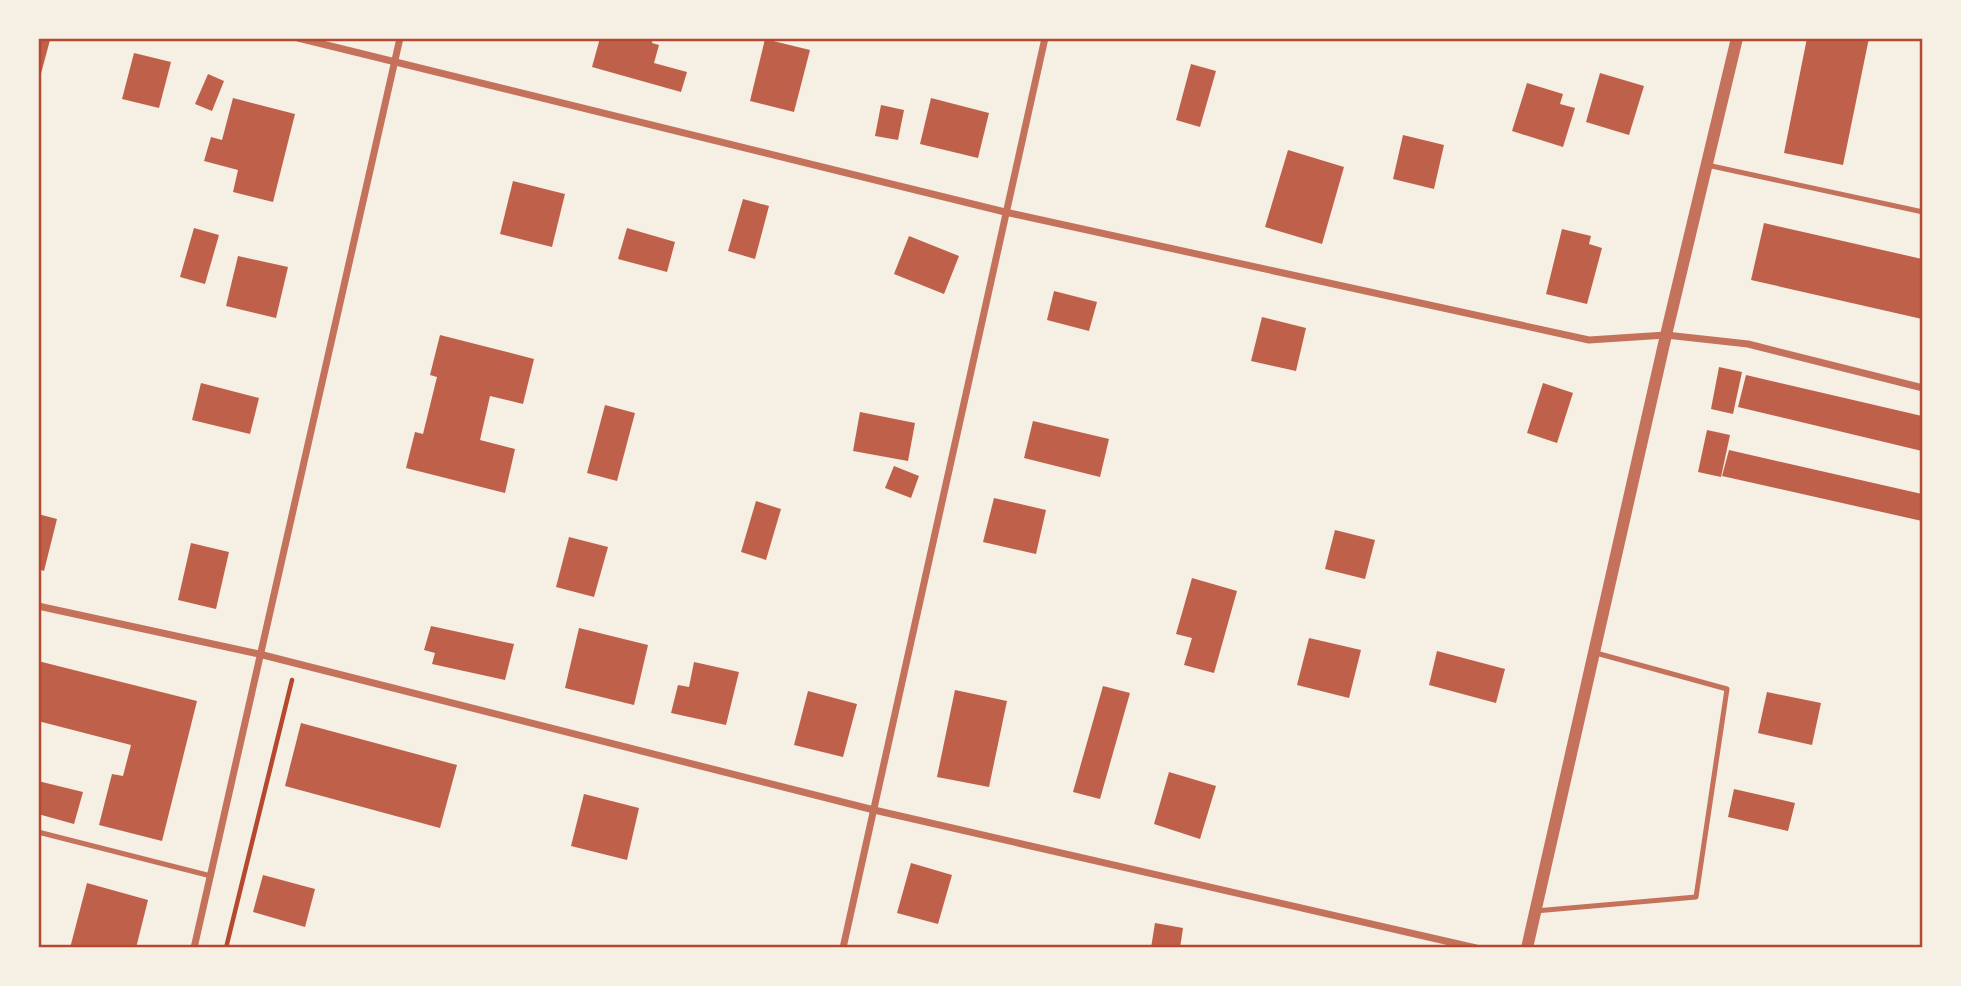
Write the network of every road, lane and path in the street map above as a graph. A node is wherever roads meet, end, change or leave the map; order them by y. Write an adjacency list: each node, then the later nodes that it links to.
1 (298, 38): 5 (street)
2 (400, 38): 5 (street)
3 (1045, 38): 7 (street)
4 (1737, 38): 6 (street)
5 (394, 61): 7 (street); 13 (street)
6 (1706, 165): 8 (lane); 9 (street)
7 (1005, 212): 9 (street); 15 (street)
8 (1923, 212)
9 (1666, 335): 10 (street); 12 (street)
10 (1923, 388)
11 (38, 606): 13 (street)
12 (1594, 652): 18 (street); 18 (lane)
13 (259, 654): 14 (street); 17 (street)
14 (296, 663): 15 (street); 20 (path)
15 (874, 810): 21 (street); 22 (street)
16 (38, 832): 17 (lane)
17 (211, 876): 19 (street)
18 (1535, 911): 23 (street)
19 (194, 947)
20 (226, 947)
21 (843, 947)
22 (1476, 947)
23 (1527, 947)

